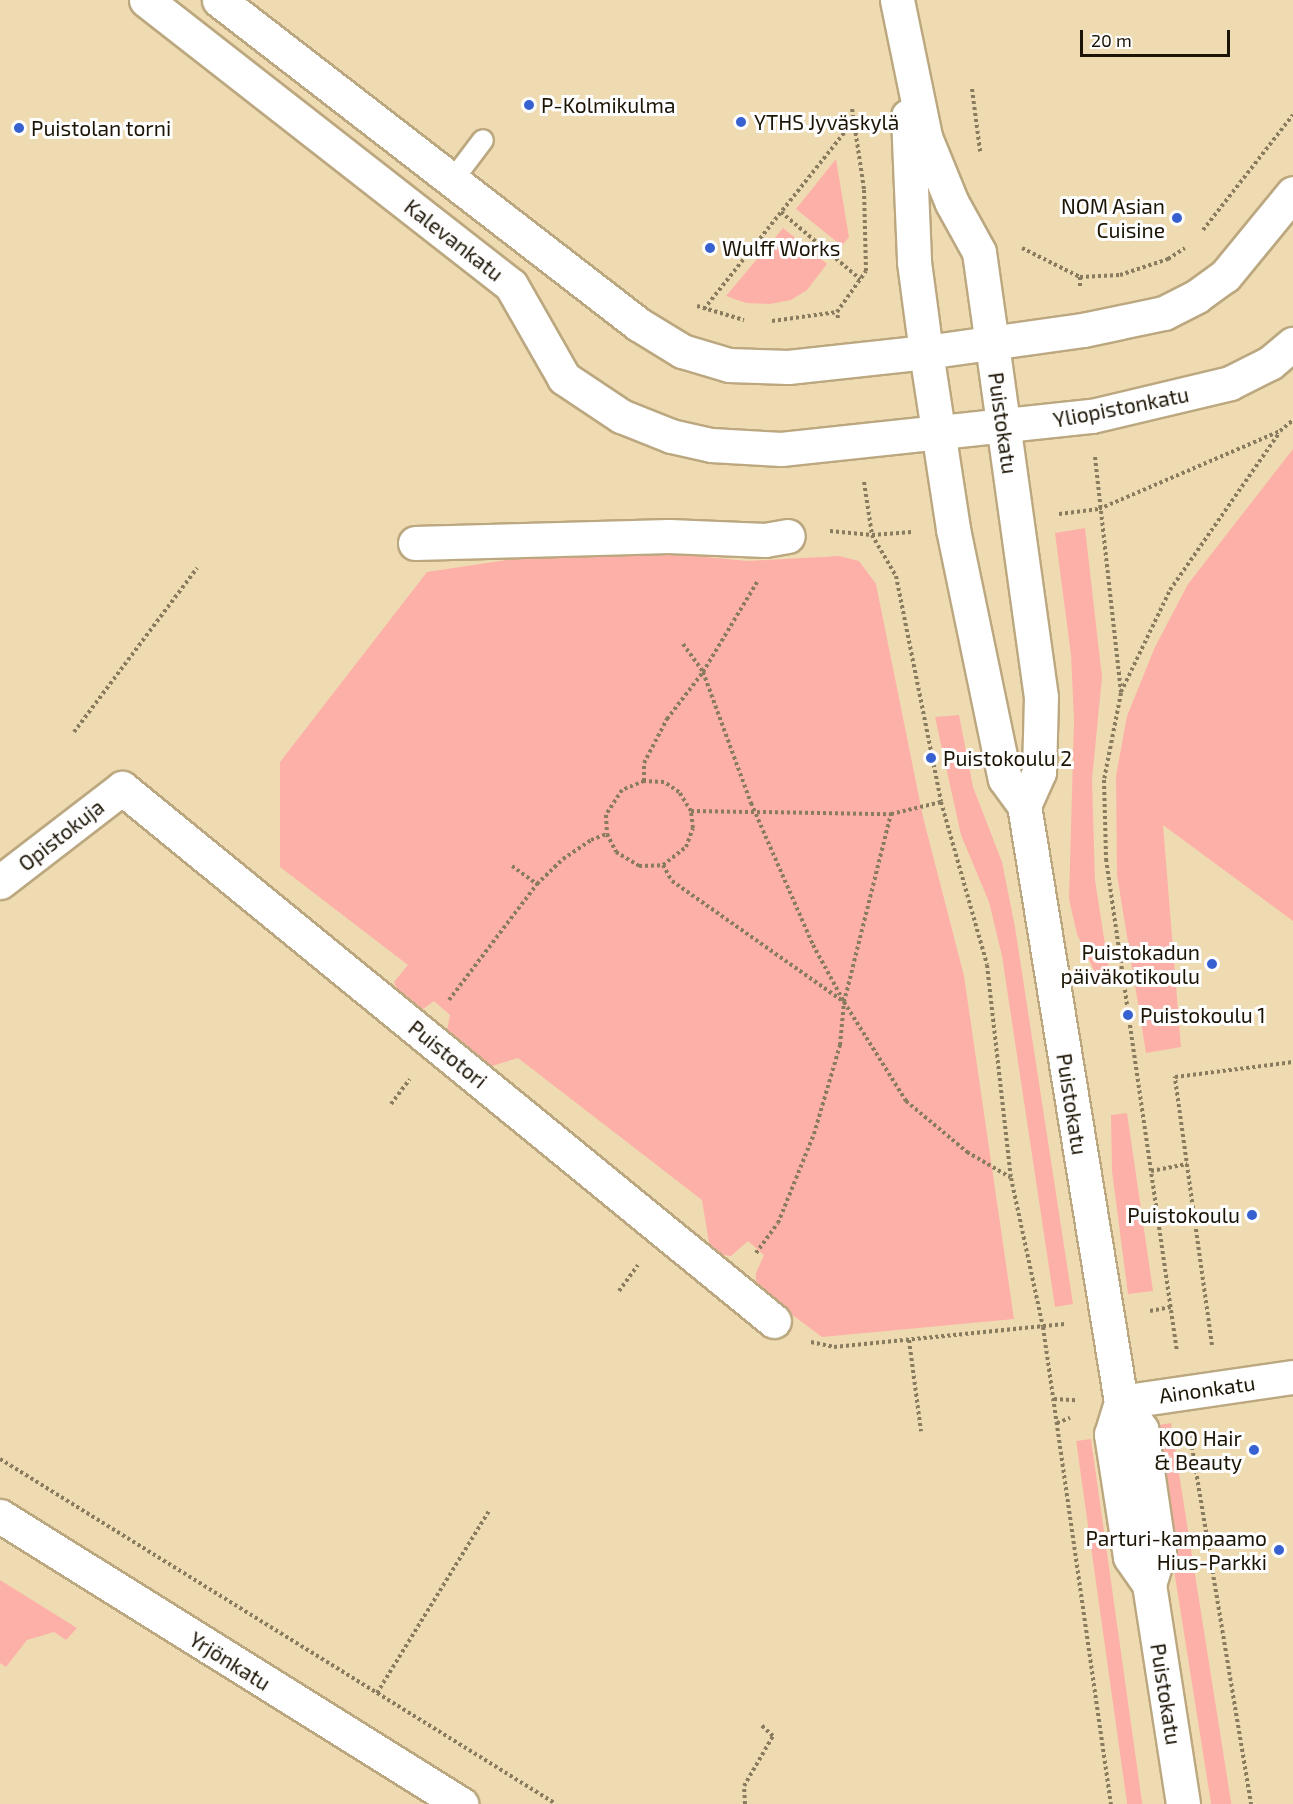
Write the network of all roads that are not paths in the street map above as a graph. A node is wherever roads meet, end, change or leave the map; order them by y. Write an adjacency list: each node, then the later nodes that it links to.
1 (146, 0): 12 (main road, Kalevankatu)
2 (219, 0): 6 (main road)
3 (897, 0): 4 (main road, Puistokatu)
4 (905, 51): 8 (main road, Puistokatu); 10 (main road, Puistokatu)
5 (483, 140): 6 (lane)
6 (452, 181): 10 (main road)
7 (1293, 193): 8 (main road)
8 (992, 344): 10 (main road); 11 (main road, Puistokatu)
9 (1293, 344): 11 (main road, Yliopistonkatu)
10 (926, 352): 12 (main road, Puistokatu)
11 (1004, 427): 12 (main road, Yliopistonkatu); 16 (main road, Puistokatu)
12 (938, 435): 16 (main road, Puistokatu)
13 (788, 536): 14 (main road)
14 (415, 543)
15 (122, 788): 17 (main road, Opistokuja); 18 (main road, Puistotori)
16 (1024, 805): 20 (main road, Puistokatu)
17 (0, 882)
18 (774, 1321)
19 (1293, 1377): 20 (main road, Ainonkatu)
20 (1121, 1402): 23 (main road, Puistokatu)
21 (0, 1516): 22 (main road, Yrjönkatu)
22 (461, 1804)
23 (1183, 1804)

